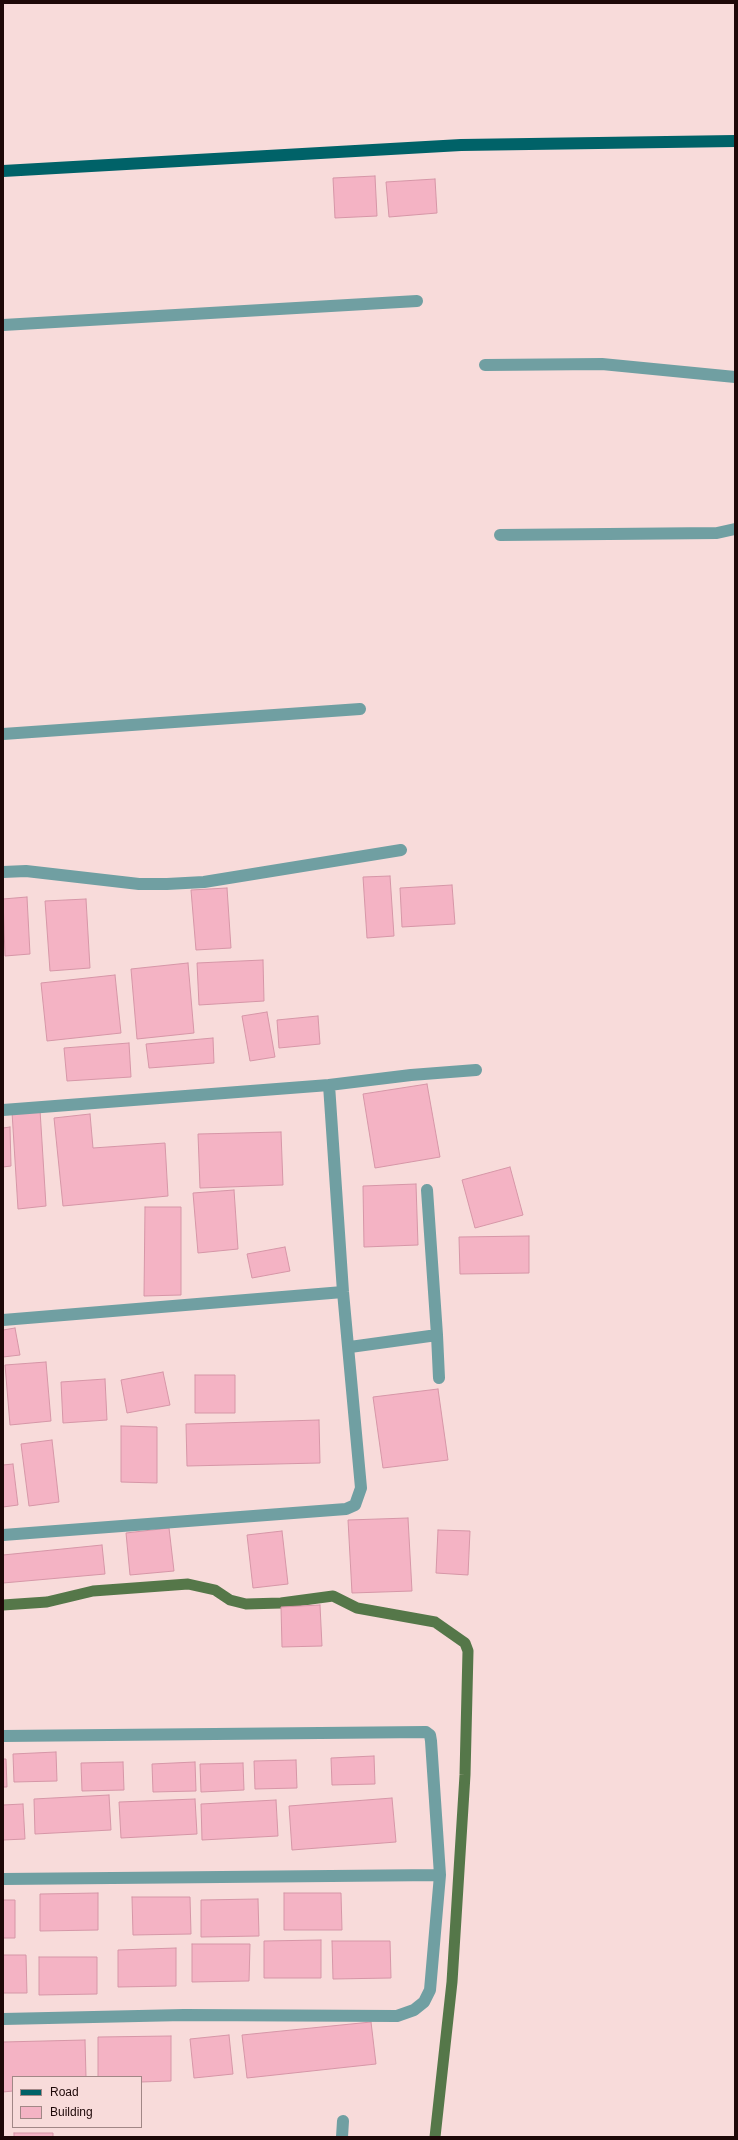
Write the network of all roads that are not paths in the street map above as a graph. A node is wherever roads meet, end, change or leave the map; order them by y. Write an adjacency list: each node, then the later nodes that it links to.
1 (735, 141): 2 (main road)
2 (3, 171)
3 (416, 301): 4 (street)
4 (3, 325)
5 (485, 365): 6 (street)
6 (735, 377)
7 (735, 529): 8 (street)
8 (500, 535)
9 (360, 709): 10 (street)
10 (3, 734)
11 (401, 850): 12 (street)
12 (3, 872)
13 (476, 1070): 14 (street)
14 (329, 1085): 15 (street); 17 (street)
15 (3, 1110)
16 (427, 1190): 19 (street)
17 (344, 1292): 18 (street); 20 (street)
18 (3, 1320)
19 (437, 1335): 20 (street); 21 (street)
20 (350, 1347): 22 (street)
21 (439, 1378)
22 (3, 1535)
23 (3, 1736): 24 (street)
24 (440, 1875): 25 (street); 26 (street)
25 (3, 1878)
26 (3, 2019)
27 (343, 2121): 28 (street)
28 (342, 2137)

